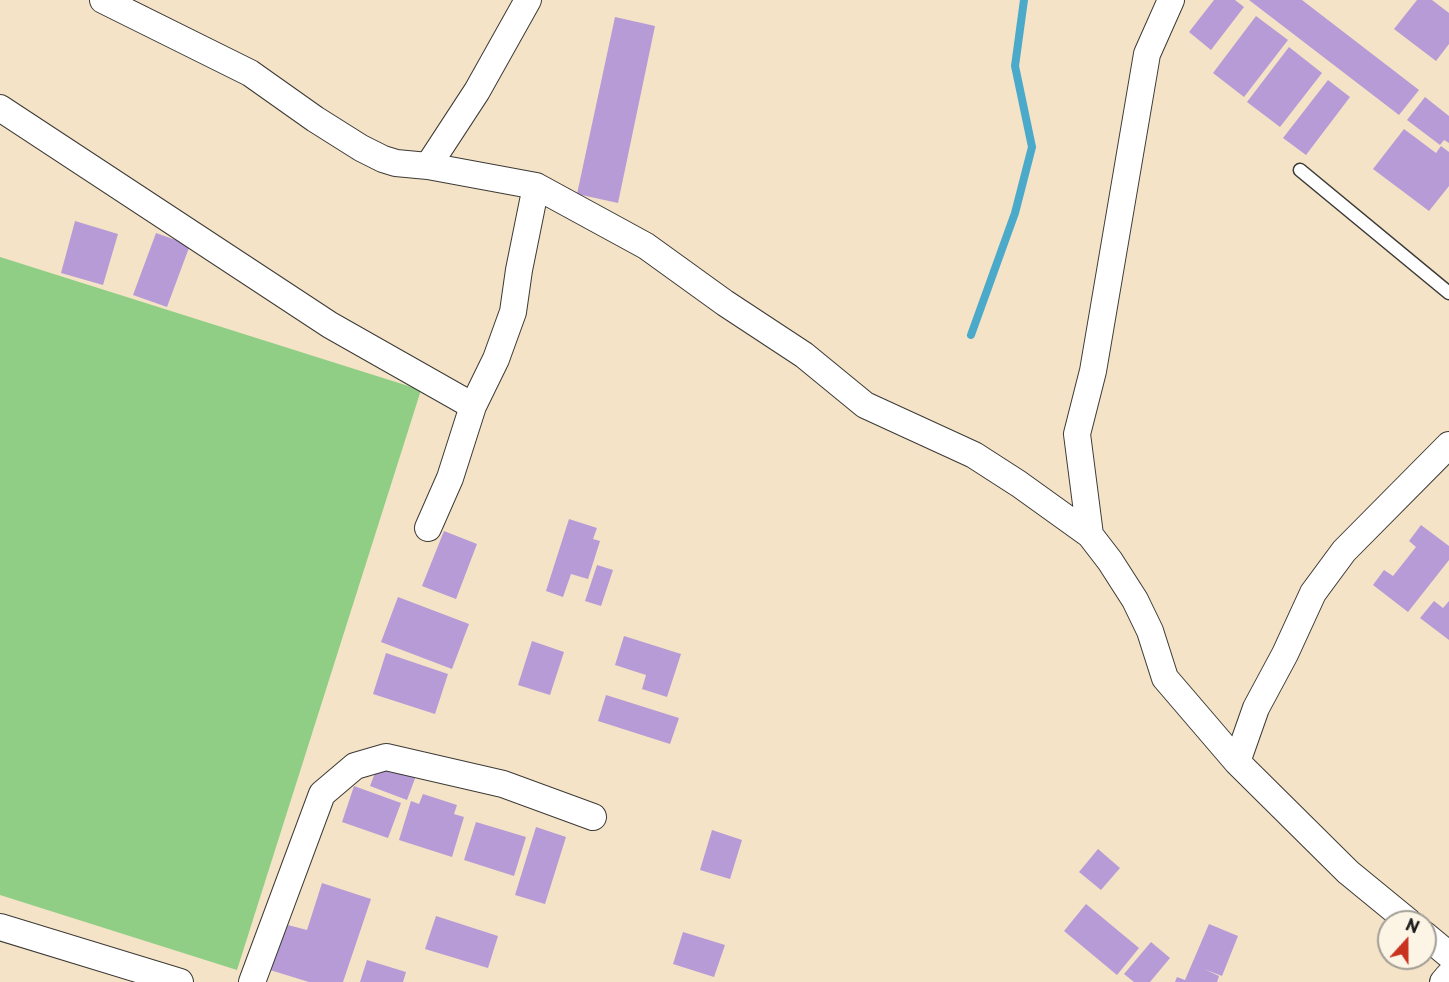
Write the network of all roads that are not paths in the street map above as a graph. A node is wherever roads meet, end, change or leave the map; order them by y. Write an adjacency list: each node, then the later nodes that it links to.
1 (103, 0): 5 (street)
2 (528, 0): 5 (street)
3 (1171, 0): 12 (street)
4 (0, 108): 9 (street)
5 (428, 166): 7 (street)
6 (1300, 170): 8 (lane)
7 (536, 186): 9 (street); 12 (street)
8 (1449, 292)
9 (473, 406): 11 (street)
10 (1449, 445): 13 (street)
11 (428, 528)
12 (1090, 535): 13 (street)
13 (1237, 762): 15 (street)
14 (593, 817): 21 (street)
15 (1394, 910)
16 (0, 927): 20 (street)
17 (1437, 945): 18 (street)
18 (1449, 955)
19 (1449, 975): 22 (street)
20 (180, 982)
21 (252, 982)
22 (1443, 982)

